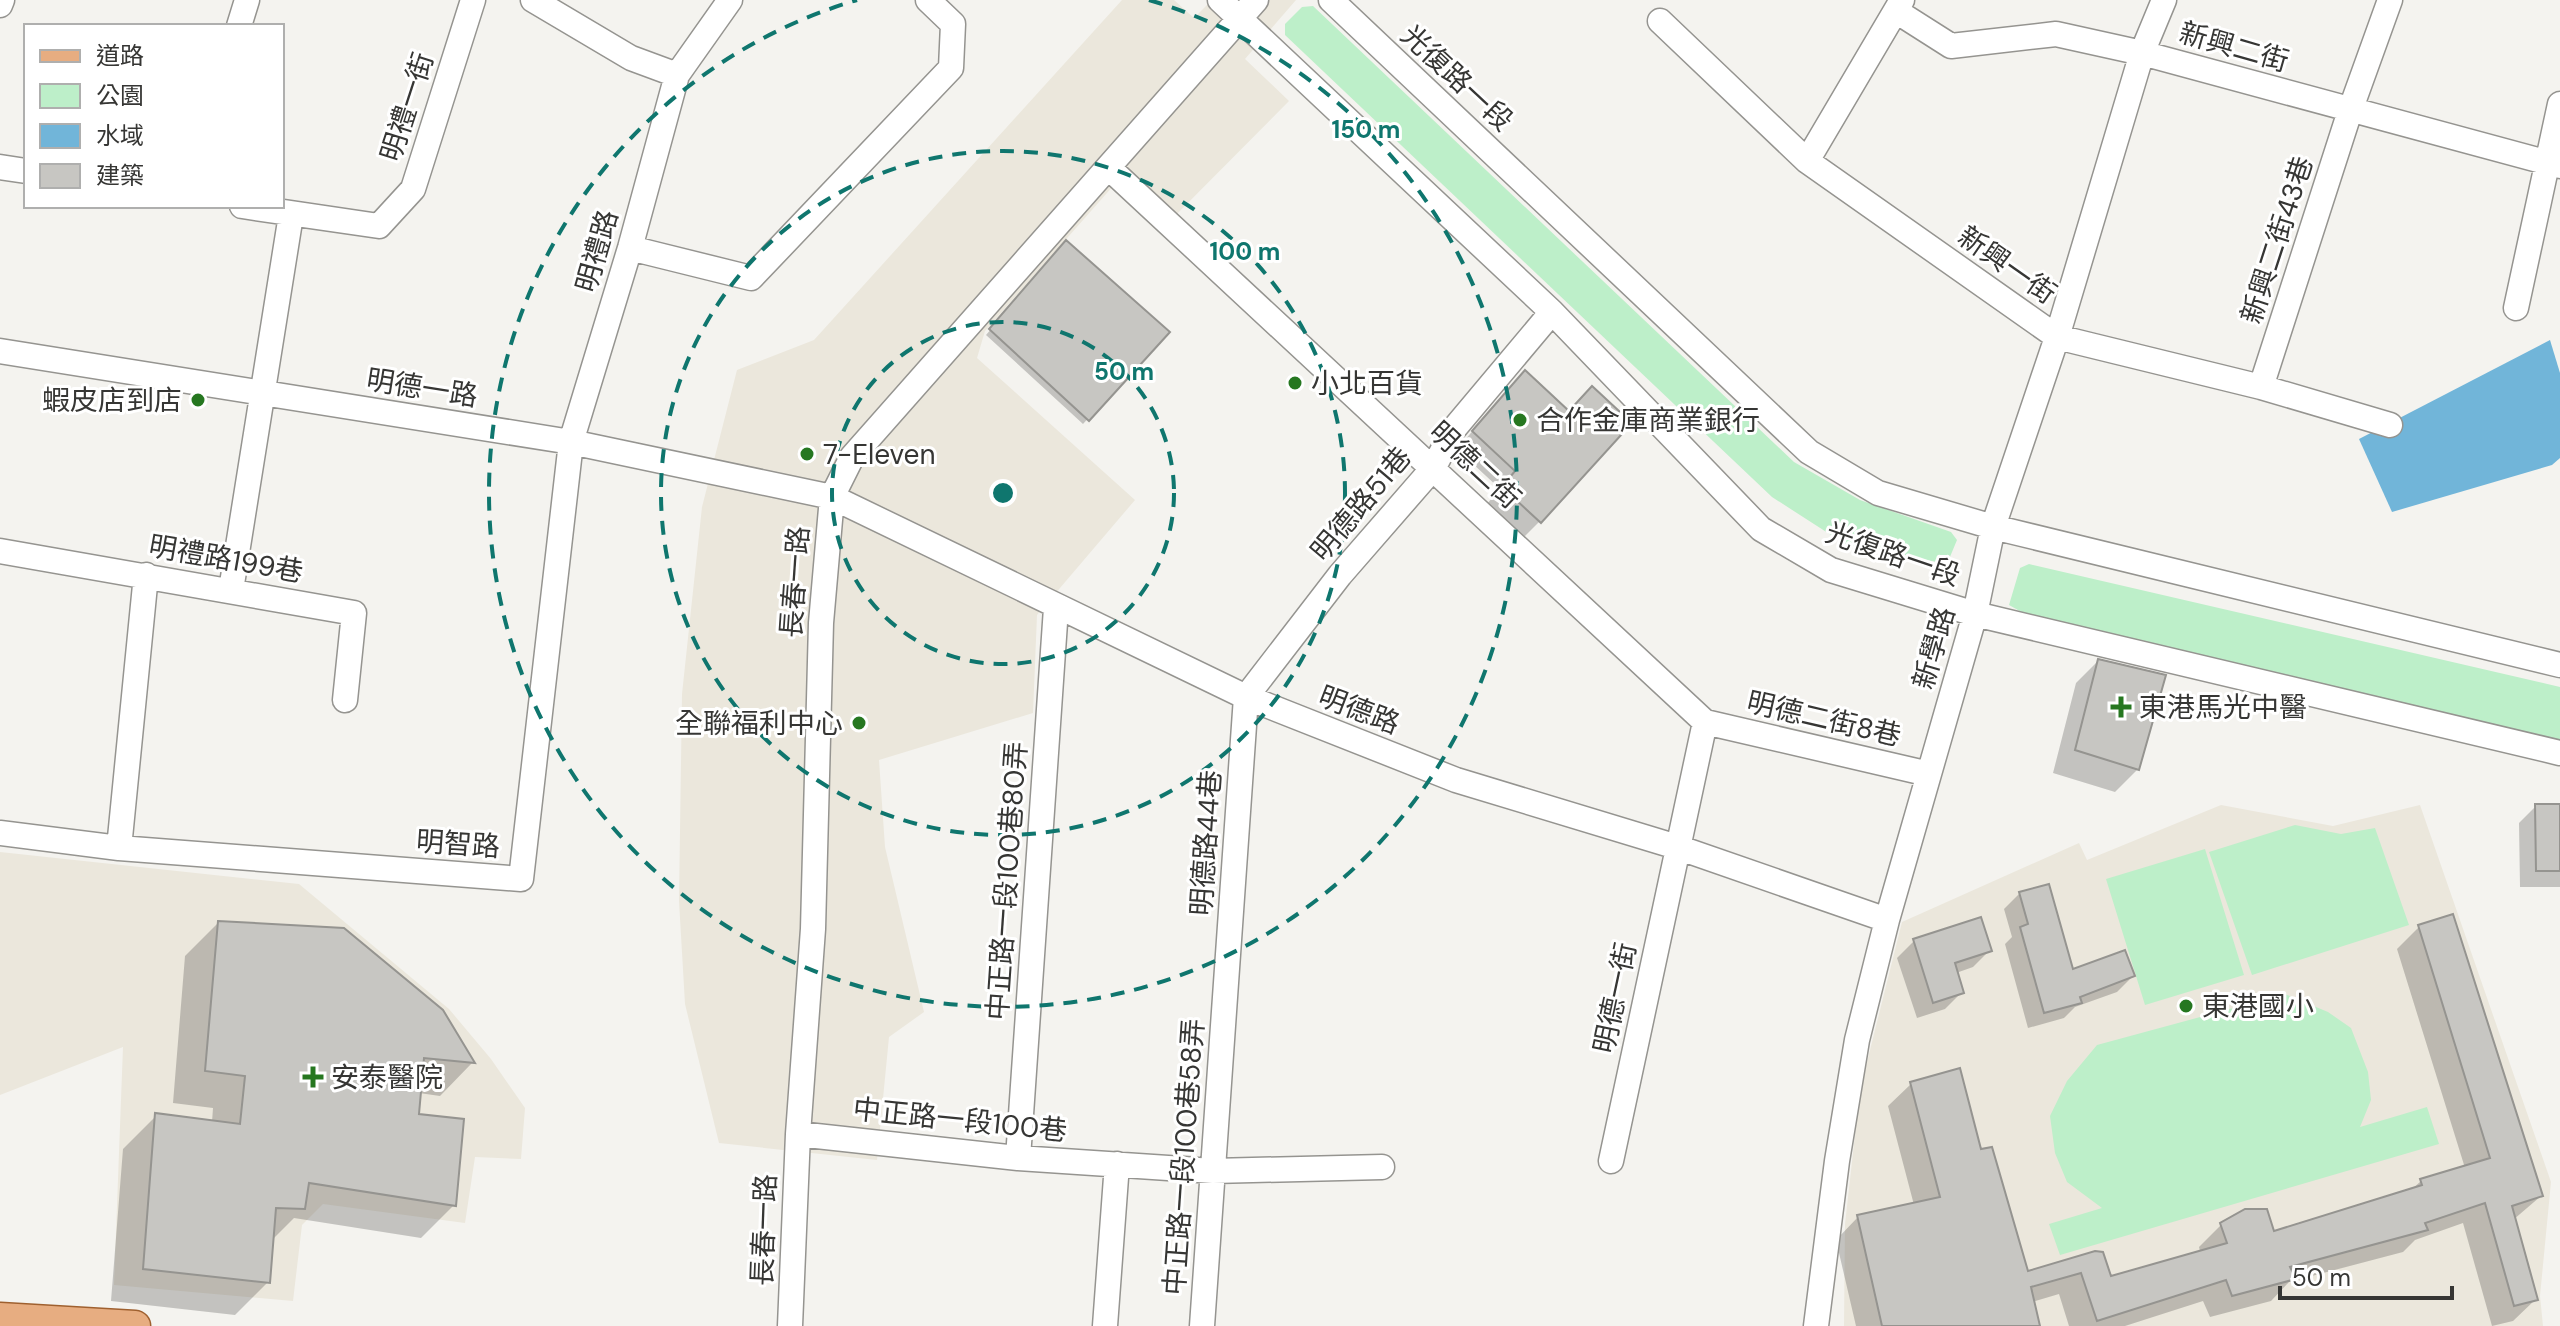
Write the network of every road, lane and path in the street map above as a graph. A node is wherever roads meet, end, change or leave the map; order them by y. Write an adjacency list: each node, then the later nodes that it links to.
1 (247, 0): 13 (street)
2 (473, 0): 24 (street, 明禮一街)
3 (533, 0): 15 (street)
4 (730, 0): 15 (street, 明禮路)
5 (928, 0): 25 (street)
6 (1220, 0): 11 (street, 光復路一段)
7 (1331, 0): 36 (street, 光復路一段)
8 (2164, 0): 14 (street, 新學路)
9 (2390, 0): 17 (street, 新興二街43巷)
10 (1899, 5): 14 (street, 新興二街); 18 (street)
11 (1248, 9): 21 (street, 長春一路); 27 (street, 光復路一段)
12 (1660, 21): 18 (street, 新興一街)
13 (240, 24)
14 (2142, 53): 17 (street, 新興二街); 28 (street, 新學路)
15 (677, 75): 25 (street, 明禮路)
16 (2560, 104): 19 (street)
17 (2350, 111): 19 (street, 新興二街); 30 (street, 新興二街43巷)
18 (1807, 161): 28 (street, 新興一街)
19 (2554, 164): 26 (street)
20 (0, 167): 22 (street)
21 (1109, 168): 34 (street, 明德二街); 35 (street, 長春一路)
22 (24, 171)
23 (253, 208): 24 (street, 明禮一街)
24 (291, 215): 31 (street)
25 (630, 248): 33 (street, 明禮路)
26 (2516, 308)
27 (1552, 312): 34 (street, 明德路51巷); 41 (street, 光復路一段)
28 (2057, 337): 30 (street, 新興一街); 36 (street, 新學路)
29 (0, 351): 31 (street, 明德一路)
30 (2261, 387): 32 (street, 新興一街)
31 (264, 393): 33 (street, 明德一路); 39 (street)
32 (2390, 425)
33 (571, 442): 35 (street, 明德一路); 50 (street, 明智路)
34 (1434, 467): 43 (street, 明德路51巷); 45 (street, 明德二街)
35 (832, 497): 40 (street, 明德路); 53 (street, 長春一路)
36 (1993, 527): 41 (street, 新學路); 42 (street, 光復路一段)
37 (0, 551): 38 (street, 明禮路199巷)
38 (146, 575): 39 (street, 明禮路199巷); 50 (street)
39 (231, 590): 44 (street, 明禮路199巷)
40 (1056, 608): 43 (street, 明德路); 54 (street, 中正路一段100巷80弄)
41 (1975, 614): 46 (street, 光復路一段); 47 (street, 新學路)
42 (2560, 665)
43 (1246, 697): 49 (street, 明德路); 52 (street, 明德路44巷)
44 (345, 700)
45 (1705, 722): 47 (street, 明德二街8巷); 49 (street)
46 (2560, 753)
47 (1929, 774): 51 (street, 新學路)
48 (0, 833): 50 (street, 明智路)
49 (1677, 847): 51 (street, 明德路); 55 (street, 明德一街)
50 (119, 848)
51 (1887, 920): 64 (street, 新學路)
52 (1225, 993): 58 (street, 中正路一段100巷58弄)
53 (798, 1134): 54 (street, 中正路一段100巷); 61 (street, 長春一路)
54 (1018, 1158): 56 (street, 中正路一段100巷)
55 (1611, 1161)
56 (1117, 1164): 58 (street, 中正路一段100巷); 62 (street)
57 (1382, 1167): 58 (street, 中正路一段100巷)
58 (1213, 1171): 63 (street, 中正路一段100巷58弄)
59 (0, 1318): 60 (main road)
60 (135, 1326)
61 (790, 1326)
62 (1105, 1326)
63 (1202, 1326)
64 (1816, 1326)

